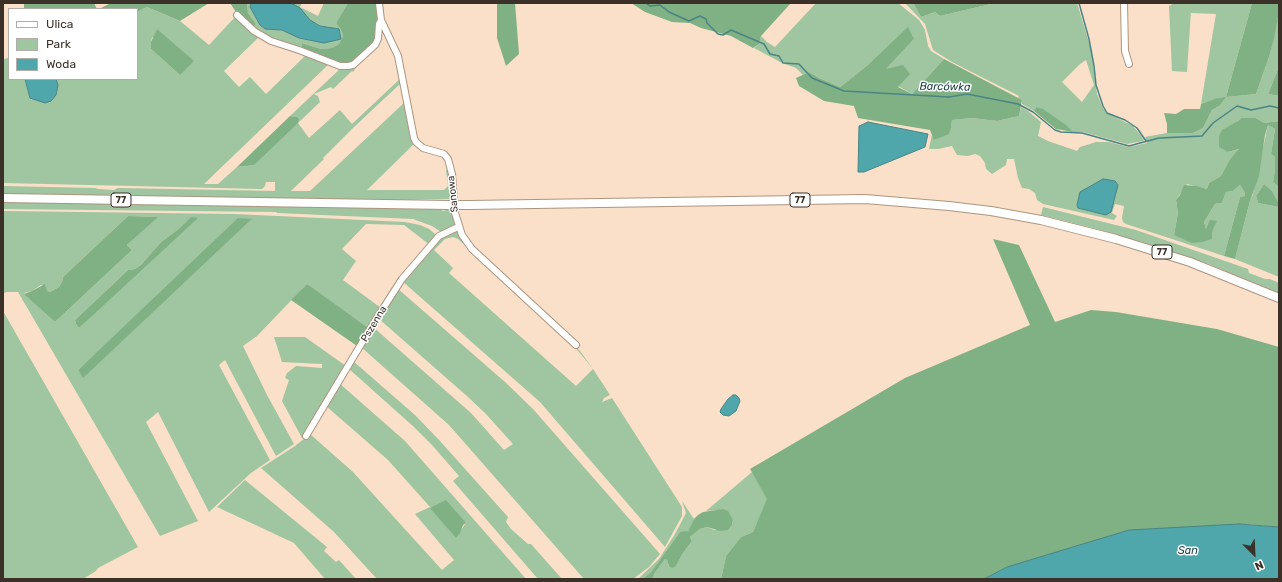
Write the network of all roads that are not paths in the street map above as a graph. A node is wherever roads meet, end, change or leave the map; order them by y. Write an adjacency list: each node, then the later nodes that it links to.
1 (379, 3): 4 (street, Sanowa)
2 (1124, 3): 5 (street)
3 (237, 15): 4 (street, Sanowa)
4 (381, 20): 7 (street, Sanowa)
5 (1129, 64)
6 (3, 198): 8 (main road, 77, bridge)
7 (458, 227): 9 (street, Sanowa); 10 (street, Pszenna)
8 (1279, 298)
9 (576, 345)
10 (306, 436)

